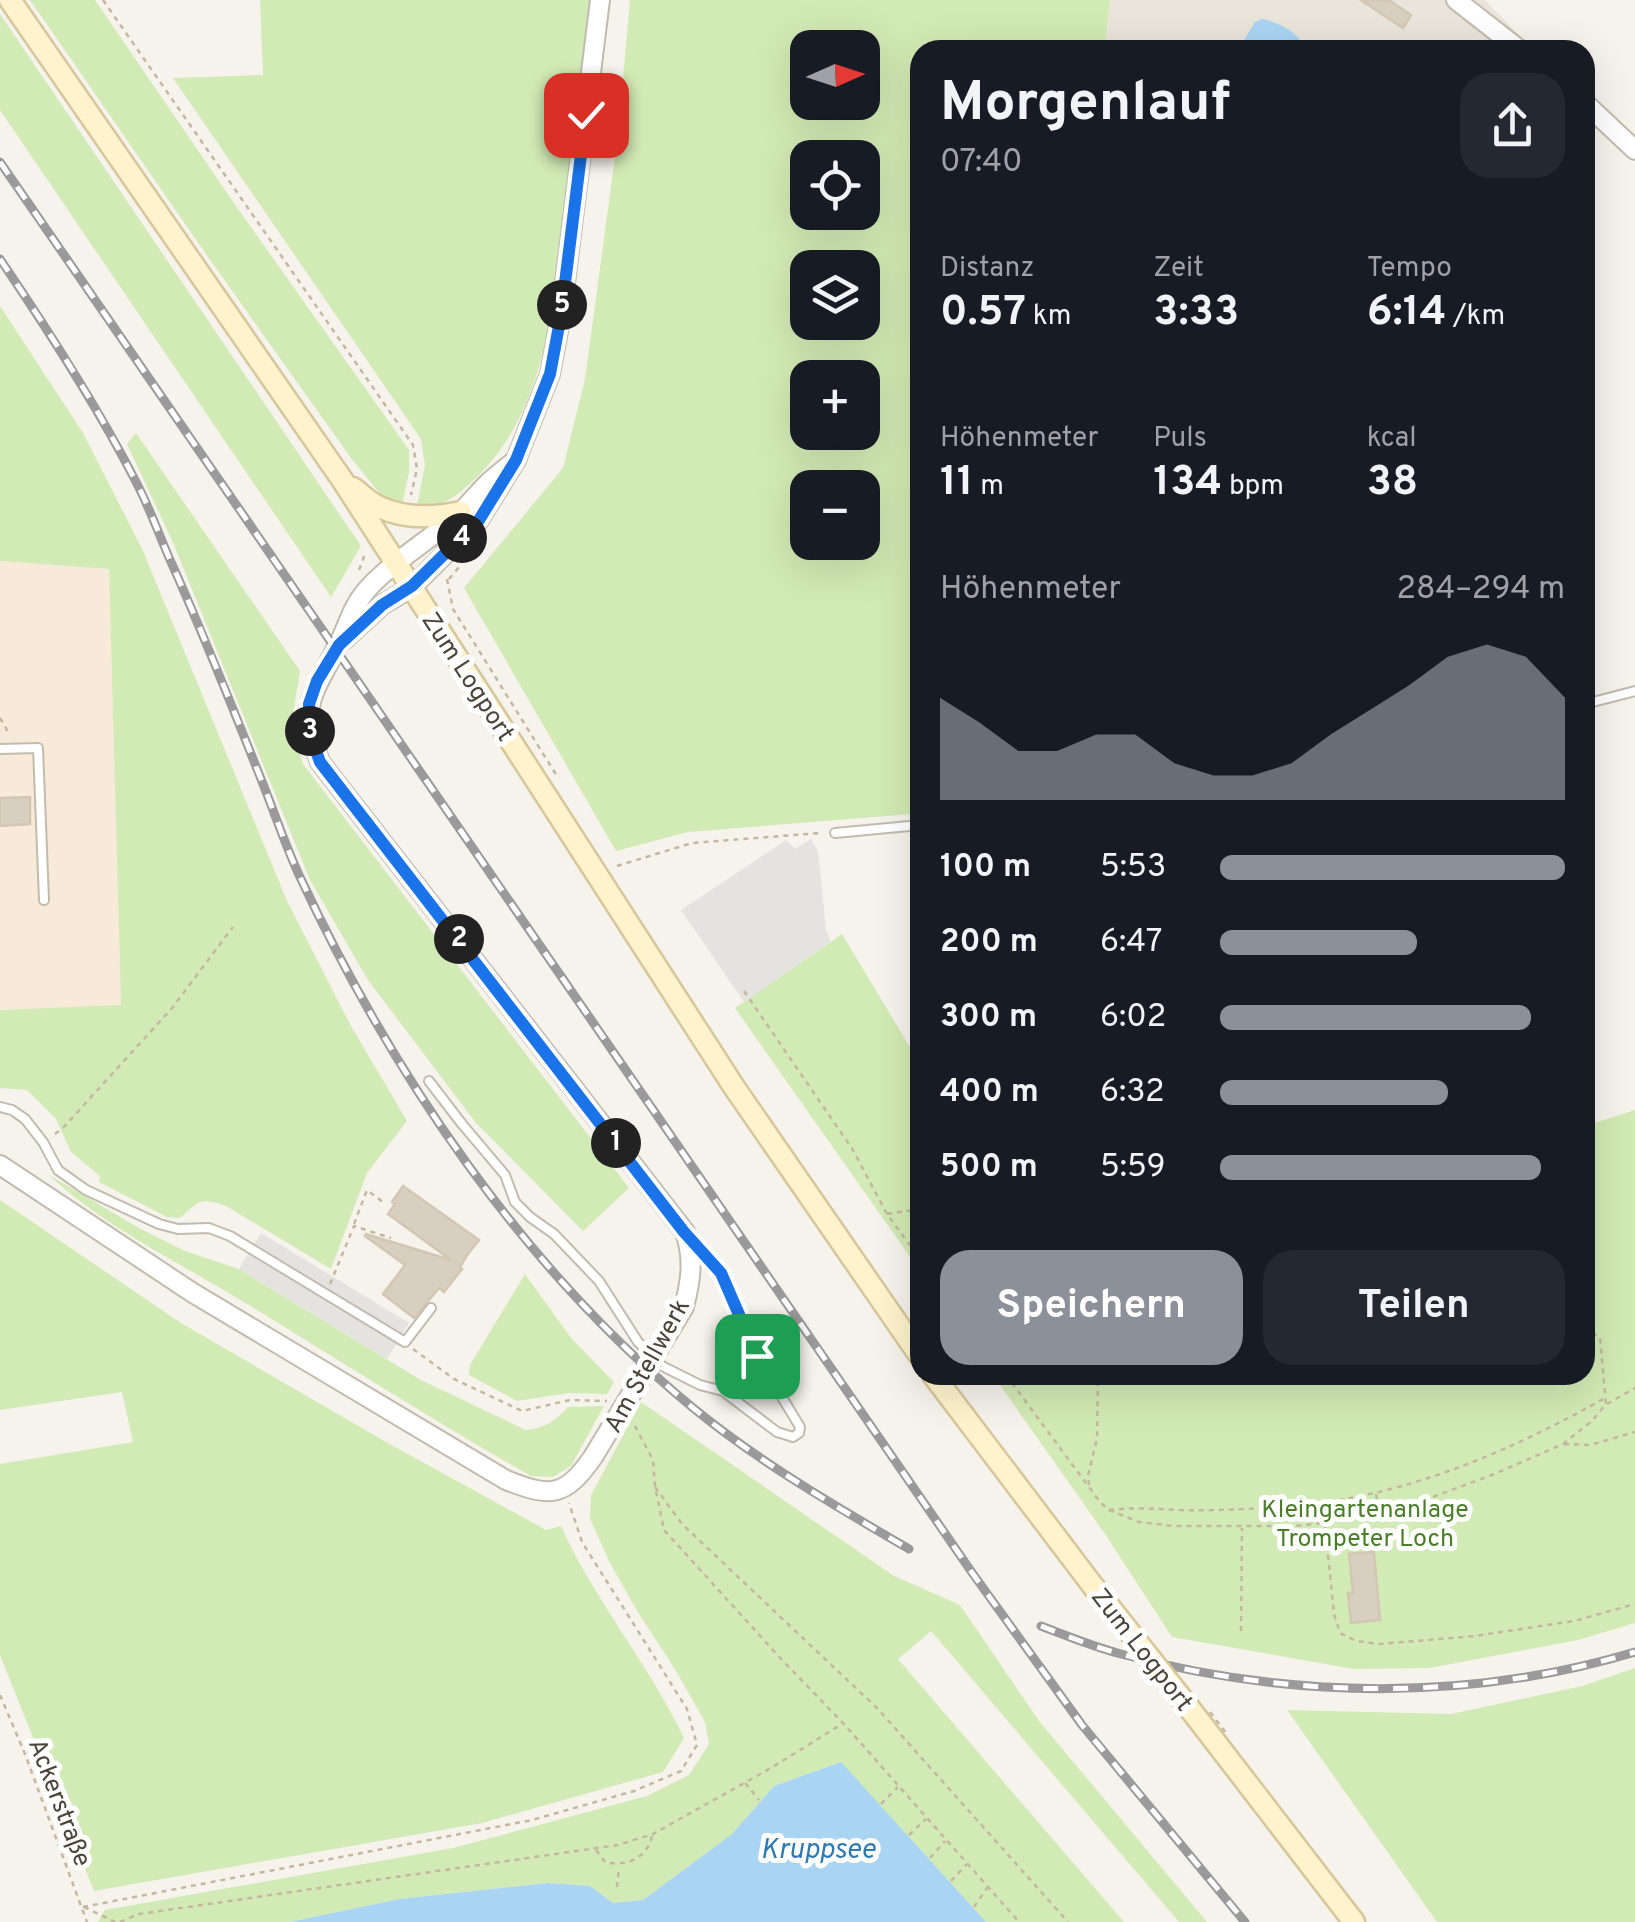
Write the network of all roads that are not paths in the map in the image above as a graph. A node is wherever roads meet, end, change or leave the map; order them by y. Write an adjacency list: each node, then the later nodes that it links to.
1 (10, 0): 8 (main road, Zum Logport)
2 (600, 0): 7 (street)
3 (1456, 0): 4 (street)
4 (1507, 40)
5 (1595, 112): 6 (street)
6 (1635, 150)
7 (516, 460): 9 (street); 11 (street)
8 (343, 481): 9 (main road); 10 (main road, Zum Logport)
9 (461, 512): 10 (street)
10 (397, 564): 11 (main road, Zum Logport); 12 (street)
11 (412, 586): 12 (street); 24 (main road, Zum Logport)
12 (339, 645): 22 (street)
13 (1635, 692): 14 (lane)
14 (1595, 702)
15 (0, 749): 18 (lane)
16 (910, 827): 17 (lane)
17 (835, 833)
18 (44, 900)
19 (429, 1081): 22 (lane)
20 (0, 1107): 23 (lane)
21 (0, 1165): 22 (street, Am Stellwerk, bridge)
22 (684, 1232)
23 (431, 1308)
24 (910, 1342)
25 (942, 1385): 26 (main road, Zum Logport, bridge)
26 (1354, 1922)

